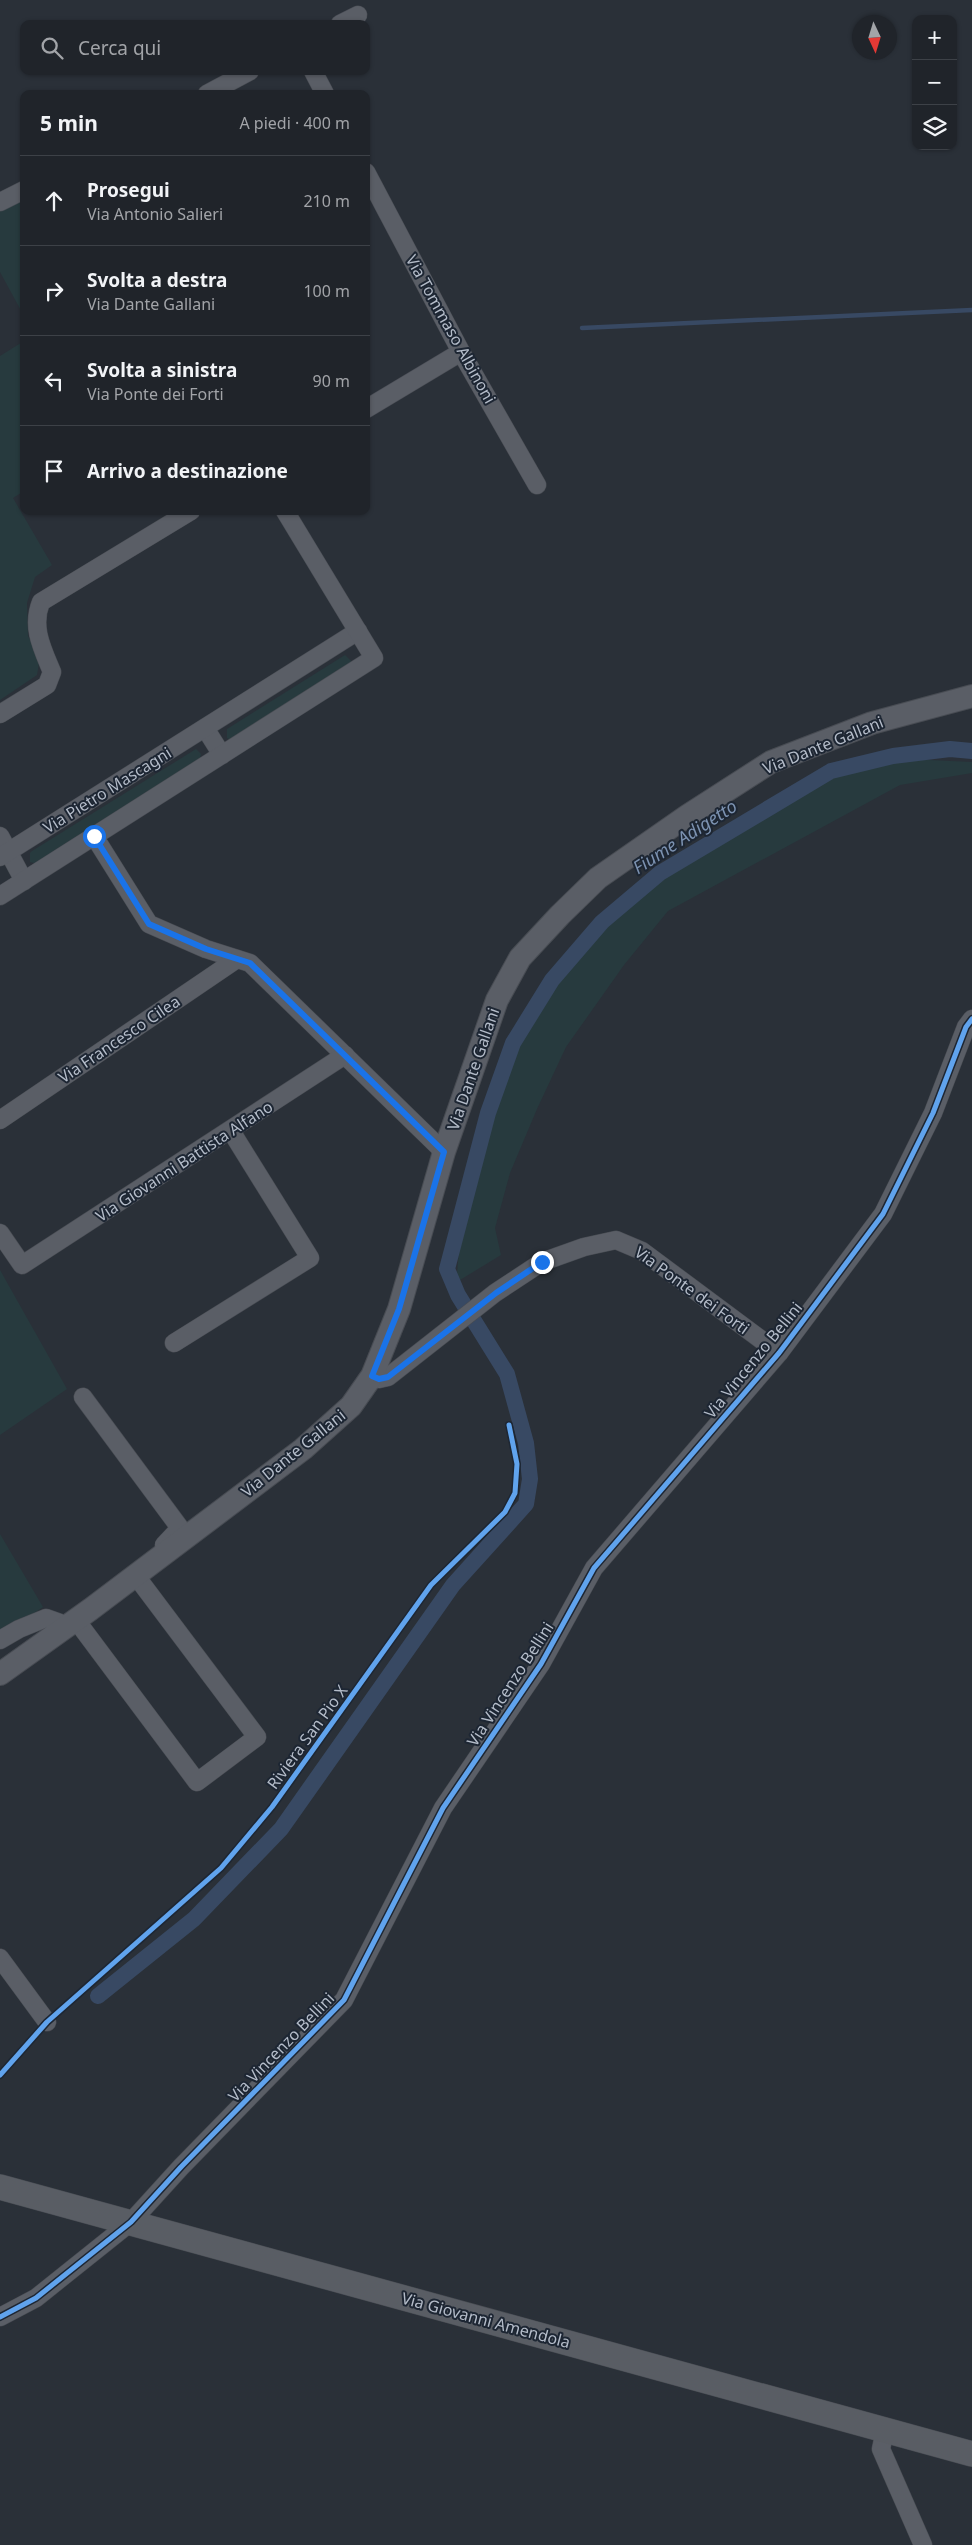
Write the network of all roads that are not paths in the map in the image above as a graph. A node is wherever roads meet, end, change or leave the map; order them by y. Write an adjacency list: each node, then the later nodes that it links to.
1 (358, 15): 2 (street)
2 (348, 20)
3 (243, 75): 5 (street)
4 (315, 75): 6 (street)
5 (214, 90)
6 (323, 90)
7 (370, 180): 10 (street, Via Tommaso Albinoni)
8 (20, 192): 9 (street)
9 (0, 202)
10 (462, 352): 11 (street); 12 (street, Via Tommaso Albinoni)
11 (370, 407)
12 (537, 485)
13 (184, 515): 17 (street)
14 (287, 515): 15 (street)
15 (358, 631): 18 (street, Via Pietro Mascagni); 19 (street, Via Pietro Mascagni)
16 (972, 696): 30 (street, Via Dante Gallani)
17 (0, 714)
18 (205, 728): 19 (street); 22 (street, Via Pietro Mascagni)
19 (222, 755): 21 (street, Via Pietro Mascagni)
20 (0, 836): 22 (street)
21 (94, 836): 23 (street, Via Pietro Mascagni); 25 (street)
22 (5, 854): 23 (street)
23 (24, 881): 24 (street, Via Pietro Mascagni)
24 (0, 896)
25 (238, 959): 27 (street); 28 (street, Via Francesco Cilea)
26 (972, 1019): 33 (street, Via Vincenzo Bellini)
27 (345, 1055): 29 (street, Via Giovanni Battista Alfano); 30 (street)
28 (0, 1120)
29 (231, 1131): 31 (street, Via Giovanni Battista Alfano); 32 (street)
30 (444, 1152): 34 (street, Via Dante Gallani)
31 (0, 1232)
32 (174, 1343)
33 (779, 1353): 34 (street, Via Ponte dei Forti); 43 (street, Via Vincenzo Bellini)
34 (372, 1376): 36 (street, Via Dante Gallani)
35 (83, 1396): 36 (street)
36 (136, 1576): 37 (street, Via Dante Gallani); 37 (street)
37 (70, 1624): 38 (street); 39 (street, Via Dante Gallani)
38 (0, 1640)
39 (0, 1674)
40 (0, 1958): 41 (street)
41 (47, 2022)
42 (0, 2187): 43 (main road, Via Giovanni Amendola)
43 (131, 2222): 44 (street, Via Vincenzo Bellini); 45 (main road, Via Giovanni Amendola)
44 (0, 2317)
45 (885, 2430): 46 (main road, Via Giovanni Amendola); 47 (street)
46 (972, 2454)
47 (923, 2545)

